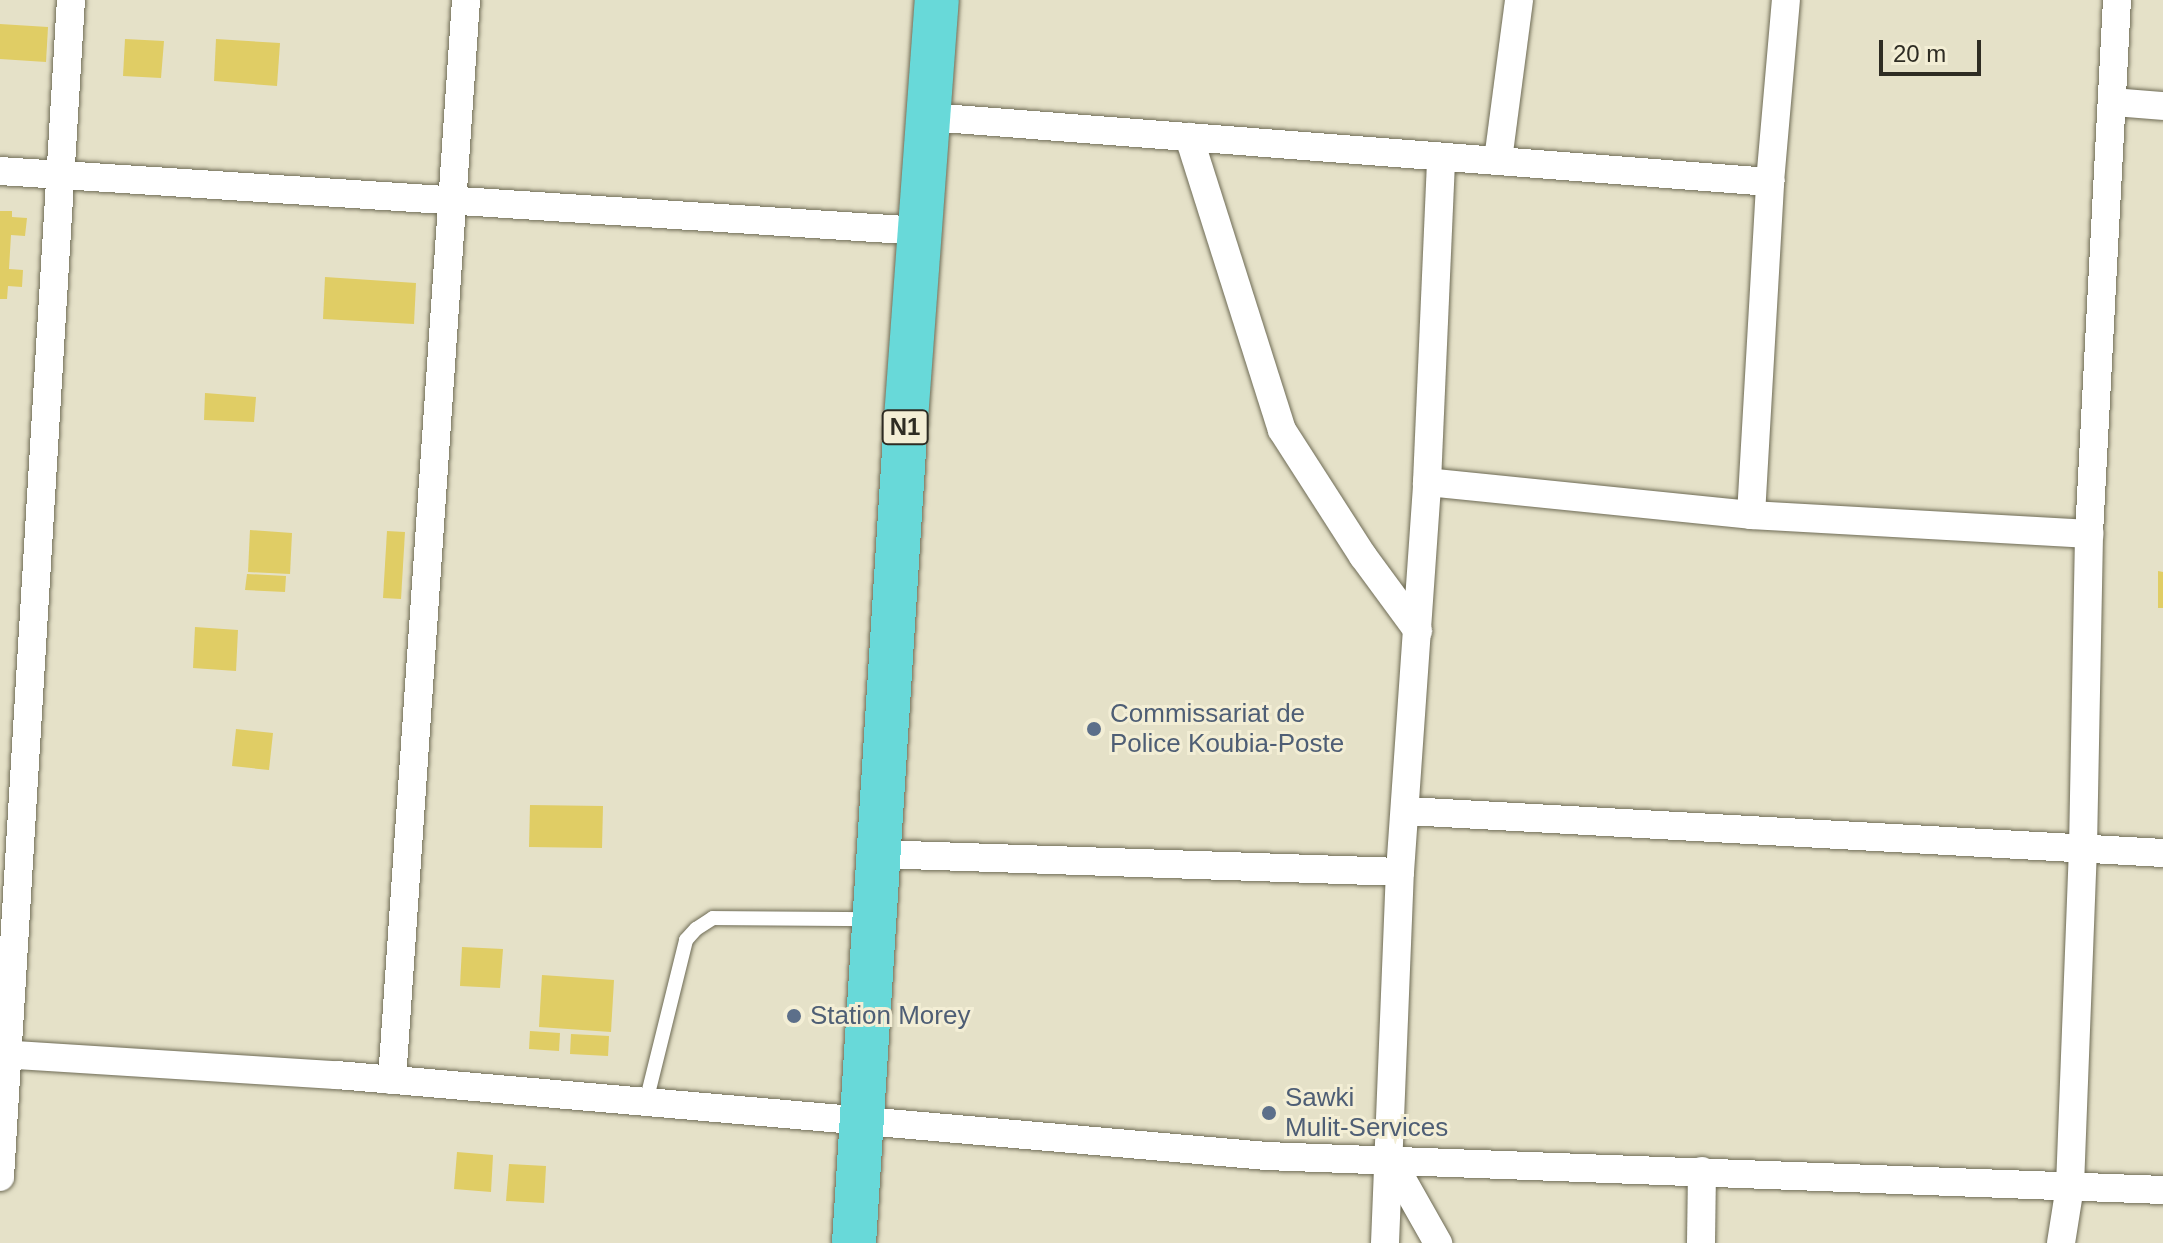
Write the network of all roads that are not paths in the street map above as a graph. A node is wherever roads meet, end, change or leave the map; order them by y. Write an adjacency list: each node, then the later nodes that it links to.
1 (71, 0): 14 (street)
2 (466, 0): 16 (street)
3 (937, 0): 9 (main road, N1)
4 (1519, 0): 12 (street)
5 (1786, 0): 15 (street)
6 (2117, 0): 7 (street)
7 (2113, 102): 8 (street); 20 (street)
8 (2163, 106)
9 (929, 117): 10 (street); 17 (main road, N1)
10 (1189, 137): 11 (street); 21 (street)
11 (1441, 157): 12 (street); 18 (street)
12 (1498, 160): 15 (street)
13 (0, 171): 14 (street)
14 (61, 175): 16 (street); 28 (street)
15 (1770, 182): 19 (street)
16 (452, 199): 17 (street); 29 (street)
17 (920, 231): 25 (main road, N1)
18 (1427, 482): 19 (street); 21 (street)
19 (1751, 515): 20 (street)
20 (2089, 534): 23 (street)
21 (1418, 631): 22 (street)
22 (1407, 811): 23 (street); 26 (street)
23 (2083, 848): 24 (street); 35 (street)
24 (2163, 853)
25 (877, 854): 26 (street); 27 (main road, N1)
26 (1400, 872): 32 (street)
27 (874, 919): 30 (lane); 31 (main road, N1)
28 (4, 1054): 29 (street); 34 (street)
29 (392, 1080): 30 (street)
30 (646, 1102): 31 (street)
31 (861, 1120): 32 (street); 37 (main road, N1)
32 (1390, 1158): 33 (street); 38 (street); 39 (street)
33 (1702, 1171): 35 (street); 40 (street)
34 (0, 1177)
35 (2070, 1186): 36 (street); 41 (street)
36 (2163, 1190)
37 (854, 1243)
38 (1385, 1243)
39 (1438, 1243)
40 (1701, 1243)
41 (2061, 1243)

